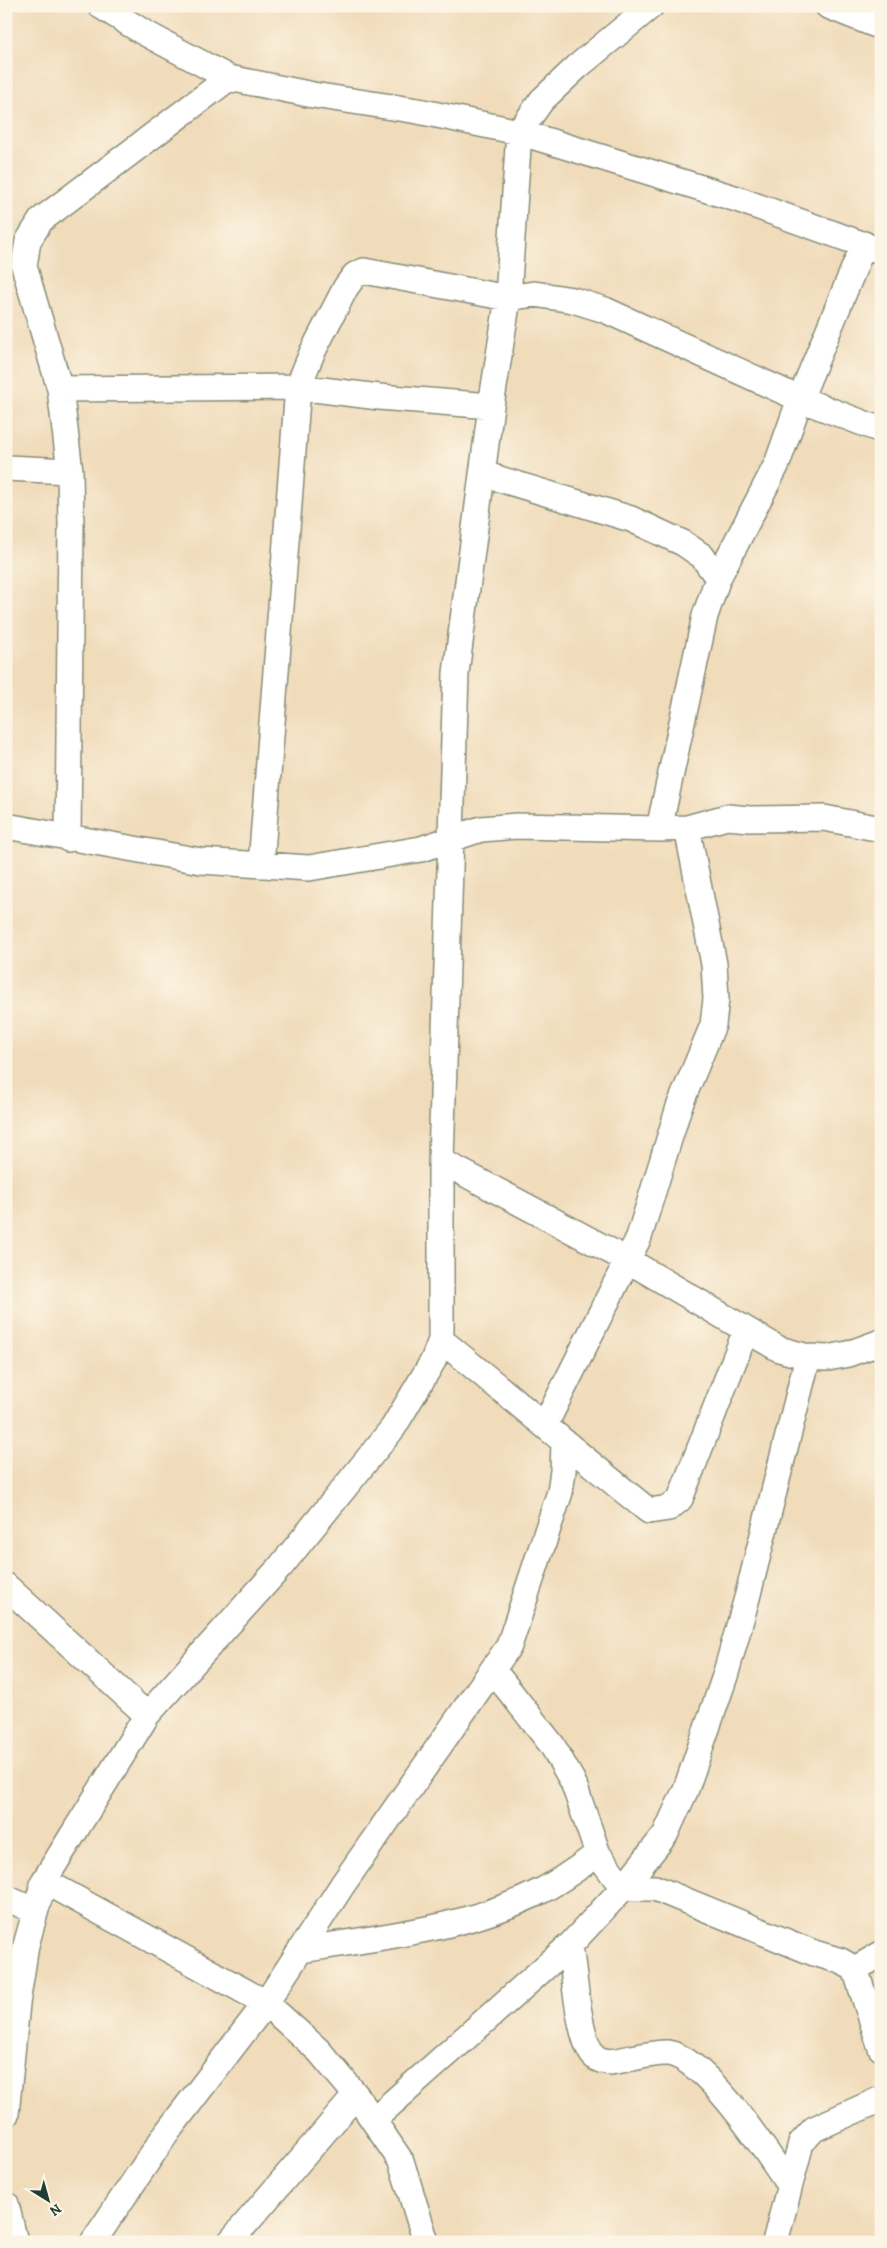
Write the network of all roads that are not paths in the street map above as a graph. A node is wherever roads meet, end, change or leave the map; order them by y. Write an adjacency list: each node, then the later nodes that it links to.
1 (101, 6): 5 (street)
2 (651, 6): 6 (street)
3 (828, 6): 4 (street)
4 (881, 28)
5 (229, 78): 6 (street); 10 (street)
6 (519, 132): 7 (street); 8 (street)
7 (872, 248): 11 (street)
8 (508, 298): 9 (street); 11 (street); 12 (street)
9 (298, 387): 10 (street); 12 (street); 24 (street)
10 (60, 389): 15 (street)
11 (800, 399): 13 (street); 17 (street)
12 (491, 406): 16 (street)
13 (881, 430)
14 (6, 468): 15 (street)
15 (70, 471): 22 (street)
16 (483, 474): 17 (street); 23 (street)
17 (718, 578): 21 (street)
18 (6, 826): 22 (street)
19 (687, 828): 20 (street); 21 (street); 26 (street)
20 (881, 829)
21 (659, 830): 23 (street)
22 (68, 838): 24 (street)
23 (450, 838): 24 (street); 25 (street)
24 (262, 865)
25 (440, 1162): 26 (street); 28 (street)
26 (629, 1261): 27 (street); 31 (street)
27 (746, 1330): 30 (street); 32 (street)
28 (442, 1340): 31 (street); 35 (street)
29 (881, 1342): 30 (street)
30 (808, 1357): 38 (street)
31 (545, 1425): 32 (street)
32 (564, 1443): 34 (street)
33 (6, 1586): 35 (street)
34 (493, 1670): 36 (street); 42 (street)
35 (147, 1715): 37 (street)
36 (598, 1854): 38 (street); 42 (street)
37 (44, 1881): 40 (street); 45 (street)
38 (623, 1888): 41 (street); 44 (street)
39 (6, 1898): 40 (street)
40 (35, 1911): 49 (street)
41 (570, 1945): 50 (street); 51 (street)
42 (301, 1950): 45 (street)
43 (881, 1954): 44 (street)
44 (855, 1969): 46 (street)
45 (266, 2003): 47 (street); 54 (street)
46 (881, 2048)
47 (356, 2095): 50 (street); 55 (street)
48 (881, 2099): 51 (street)
49 (6, 2114)
50 (373, 2120): 56 (street)
51 (789, 2185): 57 (street)
52 (6, 2204): 53 (street)
53 (15, 2242)
54 (93, 2242)
55 (230, 2242)
56 (426, 2242)
57 (775, 2242)

